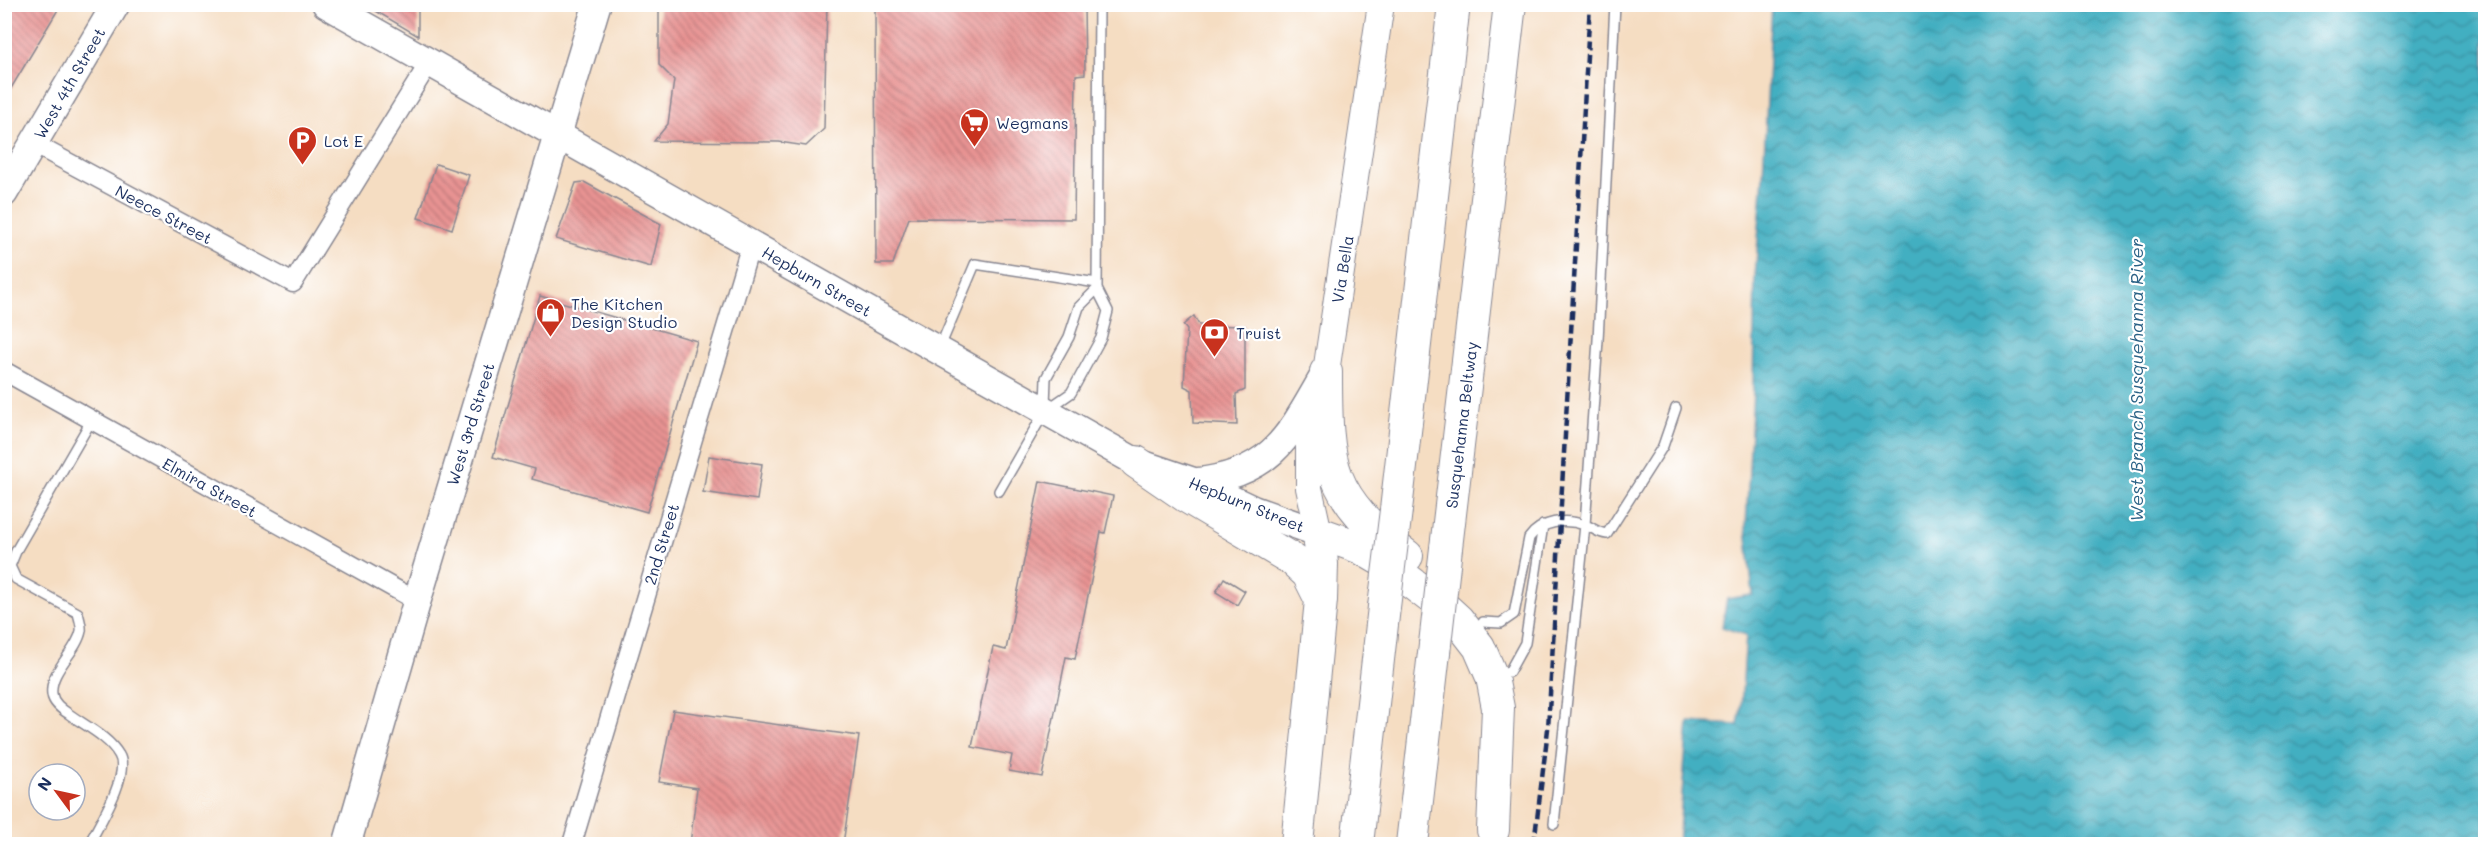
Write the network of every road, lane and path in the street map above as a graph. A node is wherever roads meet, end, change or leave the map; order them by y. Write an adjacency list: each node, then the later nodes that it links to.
1 (116, 4): 11 (main road, West 4th Street)
2 (326, 4): 9 (main road, Hepburn Street)
3 (597, 4): 10 (main road, West 3rd Street)
4 (1099, 4): 14 (lane)
5 (1381, 4): 17 (main road, Via Bella)
6 (1454, 4): 37 (highway, bridge)
7 (1510, 4): 38 (highway, Susquehanna Beltway, bridge)
8 (1615, 4): 25 (lane)
9 (429, 63): 10 (main road, Hepburn Street); 11 (street, Neece Street)
10 (559, 135): 13 (main road, Hepburn Street); 28 (main road, West 3rd Street)
11 (34, 144): 12 (main road, West 4th Street)
12 (4, 193)
13 (751, 244): 15 (main road, Hepburn Street); 35 (street, 2nd Street)
14 (1097, 286): 15 (lane); 19 (lane); 19 (lane)
15 (938, 350): 19 (main road, Hepburn Street)
16 (4, 371): 20 (street, Elmira Street)
17 (1326, 372): 22 (main road); 26 (main road, Via Bella); 29 (highway)
18 (1676, 408): 25 (lane)
19 (1044, 411): 21 (main road, Hepburn Street); 23 (lane)
20 (91, 421): 28 (street, Elmira Street); 33 (lane)
21 (1136, 462): 22 (main road, Hepburn Street); 27 (highway)
22 (1195, 482): 26 (main road, Hepburn Street)
23 (999, 491)
24 (1543, 525): 25 (lane); 29 (lane); 30 (lane)
25 (1585, 525): 31 (lane)
26 (1319, 533): 27 (highway); 32 (highway)
27 (1321, 600): 36 (highway)
28 (417, 601): 34 (main road, West 3rd Street)
29 (1484, 622): 30 (highway)
30 (1509, 672): 32 (highway)
31 (1554, 824)
32 (1492, 837)
33 (89, 844)
34 (347, 844)
35 (572, 844)
36 (1297, 844)
37 (1357, 844)
38 (1412, 844)

